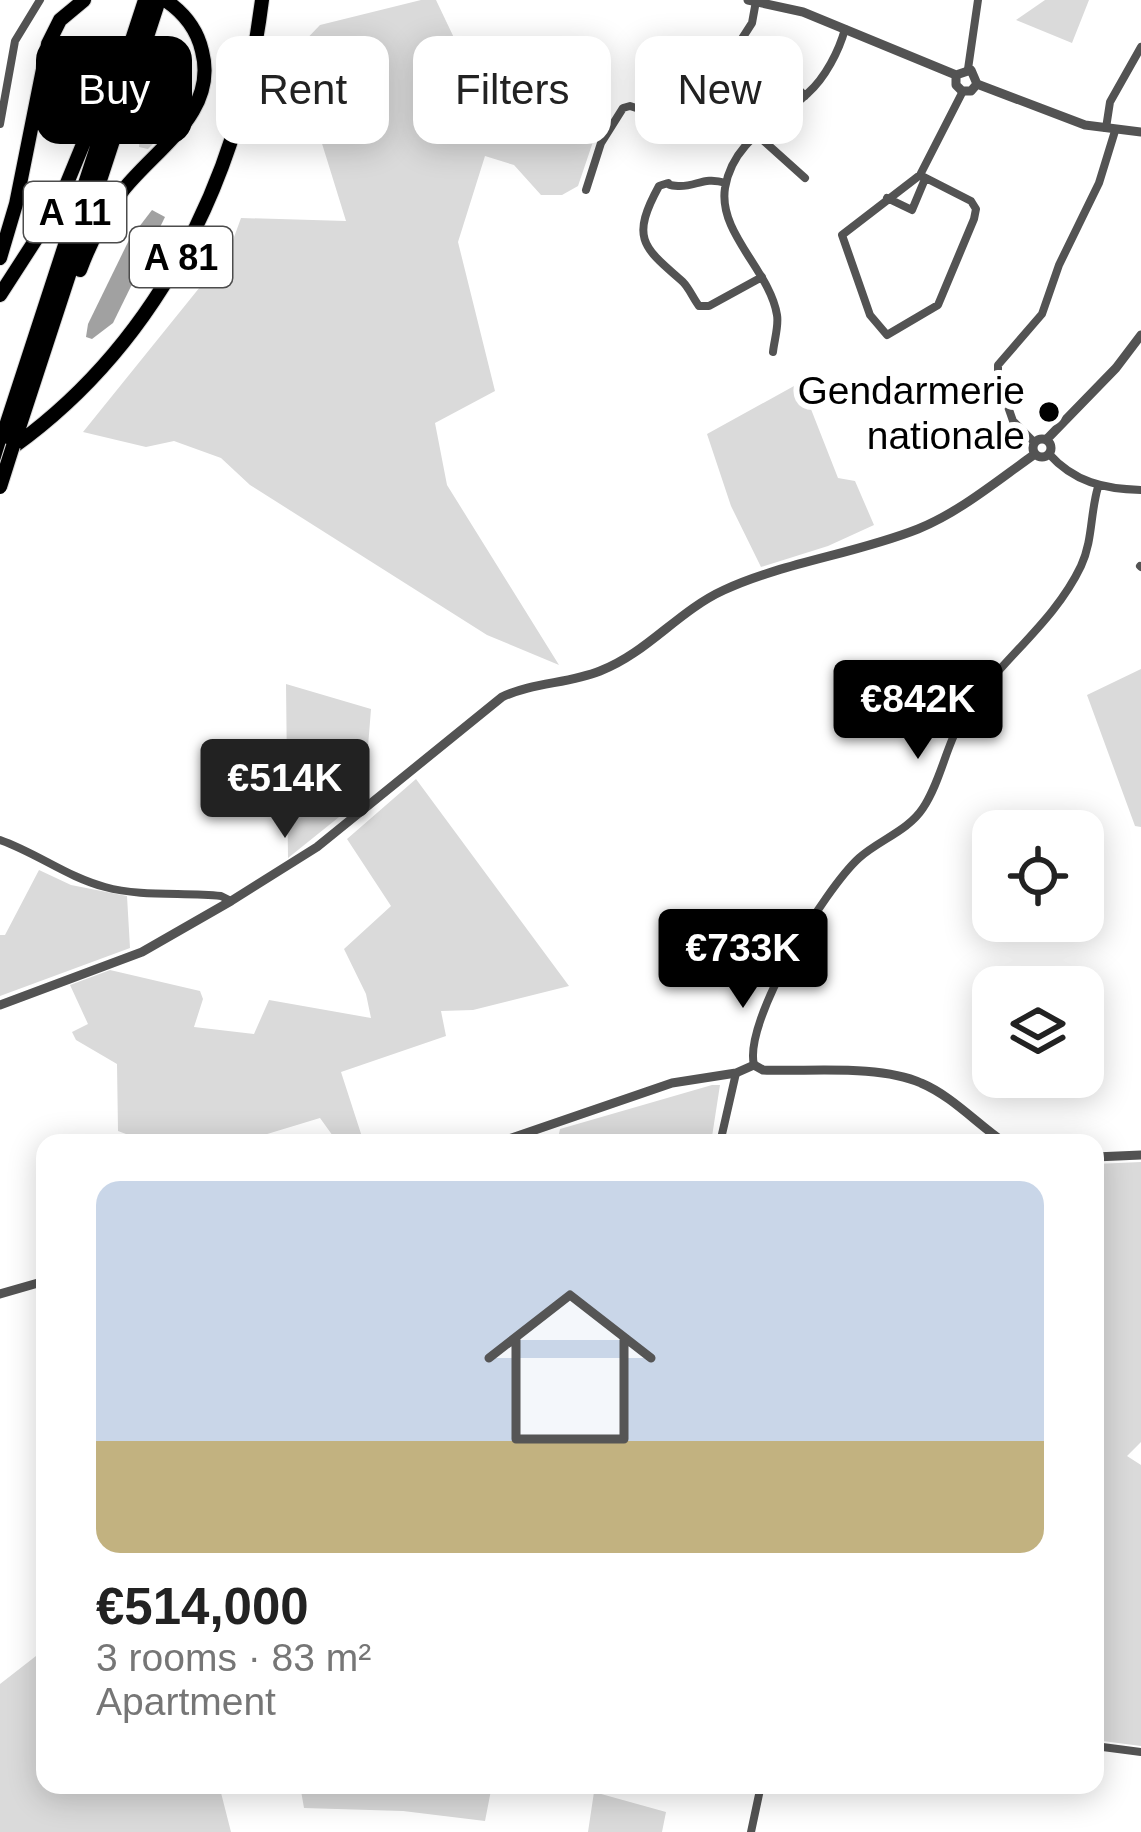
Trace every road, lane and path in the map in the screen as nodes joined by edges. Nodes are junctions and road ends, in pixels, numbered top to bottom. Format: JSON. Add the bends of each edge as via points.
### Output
{"nodes":[{"id":1,"x":40,"y":0,"type":"edge"},
{"id":2,"x":84,"y":0,"type":"edge"},
{"id":3,"x":141,"y":0,"type":"edge"},
{"id":4,"x":262,"y":0,"type":"edge"},
{"id":5,"x":978,"y":0,"type":"edge"},
{"id":6,"x":752,"y":1,"type":"edge"},
{"id":7,"x":167,"y":3,"type":"edge"},
{"id":8,"x":844,"y":29,"type":"junction"},
{"id":9,"x":1141,"y":47,"type":"edge"},
{"id":10,"x":968,"y":69,"type":"junction"},
{"id":11,"x":956,"y":75,"type":"junction"},
{"id":12,"x":977,"y":84,"type":"junction"},
{"id":13,"x":963,"y":91,"type":"junction"},
{"id":14,"x":805,"y":96,"type":"edge"},
{"id":15,"x":0,"y":124,"type":"edge"},
{"id":16,"x":1110,"y":130,"type":"junction"},
{"id":17,"x":1141,"y":132,"type":"edge"},
{"id":18,"x":748,"y":144,"type":"edge"},
{"id":19,"x":766,"y":144,"type":"edge"},
{"id":20,"x":922,"y":177,"type":"junction"},
{"id":21,"x":805,"y":178,"type":"dead end"},
{"id":22,"x":726,"y":182,"type":"junction"},
{"id":23,"x":586,"y":190,"type":"dead end"},
{"id":24,"x":887,"y":198,"type":"junction"},
{"id":25,"x":0,"y":258,"type":"edge"},
{"id":26,"x":762,"y":277,"type":"junction"},
{"id":27,"x":0,"y":295,"type":"edge"},
{"id":28,"x":1141,"y":335,"type":"edge"},
{"id":29,"x":773,"y":352,"type":"dead end"},
{"id":30,"x":44,"y":353,"type":"junction"},
{"id":31,"x":13,"y":426,"type":"junction"},
{"id":32,"x":0,"y":444,"type":"edge"},
{"id":33,"x":1039,"y":445,"type":"junction"},
{"id":34,"x":1048,"y":454,"type":"joint"},
{"id":35,"x":0,"y":456,"type":"edge"},
{"id":36,"x":0,"y":487,"type":"edge"},
{"id":37,"x":1098,"y":487,"type":"junction"},
{"id":38,"x":1141,"y":490,"type":"edge"},
{"id":39,"x":0,"y":840,"type":"edge"},
{"id":40,"x":231,"y":901,"type":"junction"},
{"id":41,"x":0,"y":1005,"type":"edge"},
{"id":42,"x":754,"y":1065,"type":"junction"},
{"id":43,"x":736,"y":1073,"type":"junction"},
{"id":44,"x":523,"y":1134,"type":"edge"},
{"id":45,"x":722,"y":1134,"type":"edge"},
{"id":46,"x":991,"y":1134,"type":"edge"},
{"id":47,"x":1141,"y":1155,"type":"edge"},
{"id":48,"x":1104,"y":1157,"type":"edge"},
{"id":49,"x":36,"y":1284,"type":"edge"},
{"id":50,"x":0,"y":1294,"type":"edge"},
{"id":51,"x":1104,"y":1747,"type":"edge"},
{"id":52,"x":1141,"y":1752,"type":"edge"},
{"id":53,"x":759,"y":1794,"type":"edge"},
{"id":54,"x":751,"y":1832,"type":"edge"}],
"edges":[{"from":1,"to":15,"type":"street","via":[[15,41]]},
{"from":2,"to":25,"type":"highway","via":[[48,44]]},
{"from":3,"to":27,"type":"highway","via":[[58,206]]},
{"from":3,"to":31,"type":"highway","number":"A 11"},
{"from":4,"to":35,"type":"highway","number":"A 81","via":[[232,142],[176,267],[102,367]]},
{"from":5,"to":10,"type":"street"},
{"from":6,"to":8,"type":"street"},
{"from":6,"to":23,"type":"street","via":[[752,23],[692,116],[677,121],[623,108]]},
{"from":7,"to":30,"type":"highway","number":"A 11"},
{"from":7,"to":30,"type":"highway","via":[[195,32],[205,73],[201,94],[185,124],[110,208]]},
{"from":8,"to":11,"type":"street"},
{"from":8,"to":14,"type":"street"},
{"from":9,"to":16,"type":"street","via":[[1110,102]]},
{"from":10,"to":11,"type":"street"},
{"from":10,"to":12,"type":"street"},
{"from":11,"to":13,"type":"street"},
{"from":12,"to":13,"type":"street"},
{"from":12,"to":16,"type":"street"},
{"from":13,"to":20,"type":"street"},
{"from":16,"to":17,"type":"street"},
{"from":16,"to":33,"type":"street","via":[[1100,183],[1042,314],[998,365],[1013,421]]},
{"from":18,"to":22,"type":"street"},
{"from":19,"to":21,"type":"street"},
{"from":20,"to":24,"type":"street"},
{"from":20,"to":24,"type":"street","via":[[912,210]]},
{"from":20,"to":24,"type":"street","via":[[970,201],[974,219],[938,305],[886,335],[841,239]]},
{"from":22,"to":26,"type":"street","via":[[728,218]]},
{"from":22,"to":26,"type":"street","via":[[659,186],[644,238],[699,306]]},
{"from":26,"to":29,"type":"street","via":[[777,316]]},
{"from":28,"to":33,"type":"street"},
{"from":30,"to":31,"type":"highway","number":"A 11"},
{"from":31,"to":32,"type":"highway","number":"A 11"},
{"from":31,"to":36,"type":"highway","number":"A 11","bridge":true},
{"from":33,"to":34,"type":"street","via":[[1051,446]]},
{"from":33,"to":40,"type":"street","via":[[926,525],[734,586],[603,670],[502,697],[317,847]]},
{"from":34,"to":37,"type":"street"},
{"from":37,"to":38,"type":"street"},
{"from":37,"to":42,"type":"street","via":[[1093,535],[1073,581],[970,706],[924,807],[855,862],[785,962]]},
{"from":39,"to":40,"type":"street","via":[[110,889]]},
{"from":40,"to":41,"type":"street","via":[[142,952]]},
{"from":42,"to":43,"type":"street"},
{"from":42,"to":46,"type":"street","via":[[916,1080]]},
{"from":43,"to":44,"type":"street","via":[[672,1083]]},
{"from":43,"to":45,"type":"street"},
{"from":47,"to":48,"type":"street"},
{"from":49,"to":50,"type":"street"},
{"from":51,"to":52,"type":"street"},
{"from":53,"to":54,"type":"street"}]}
